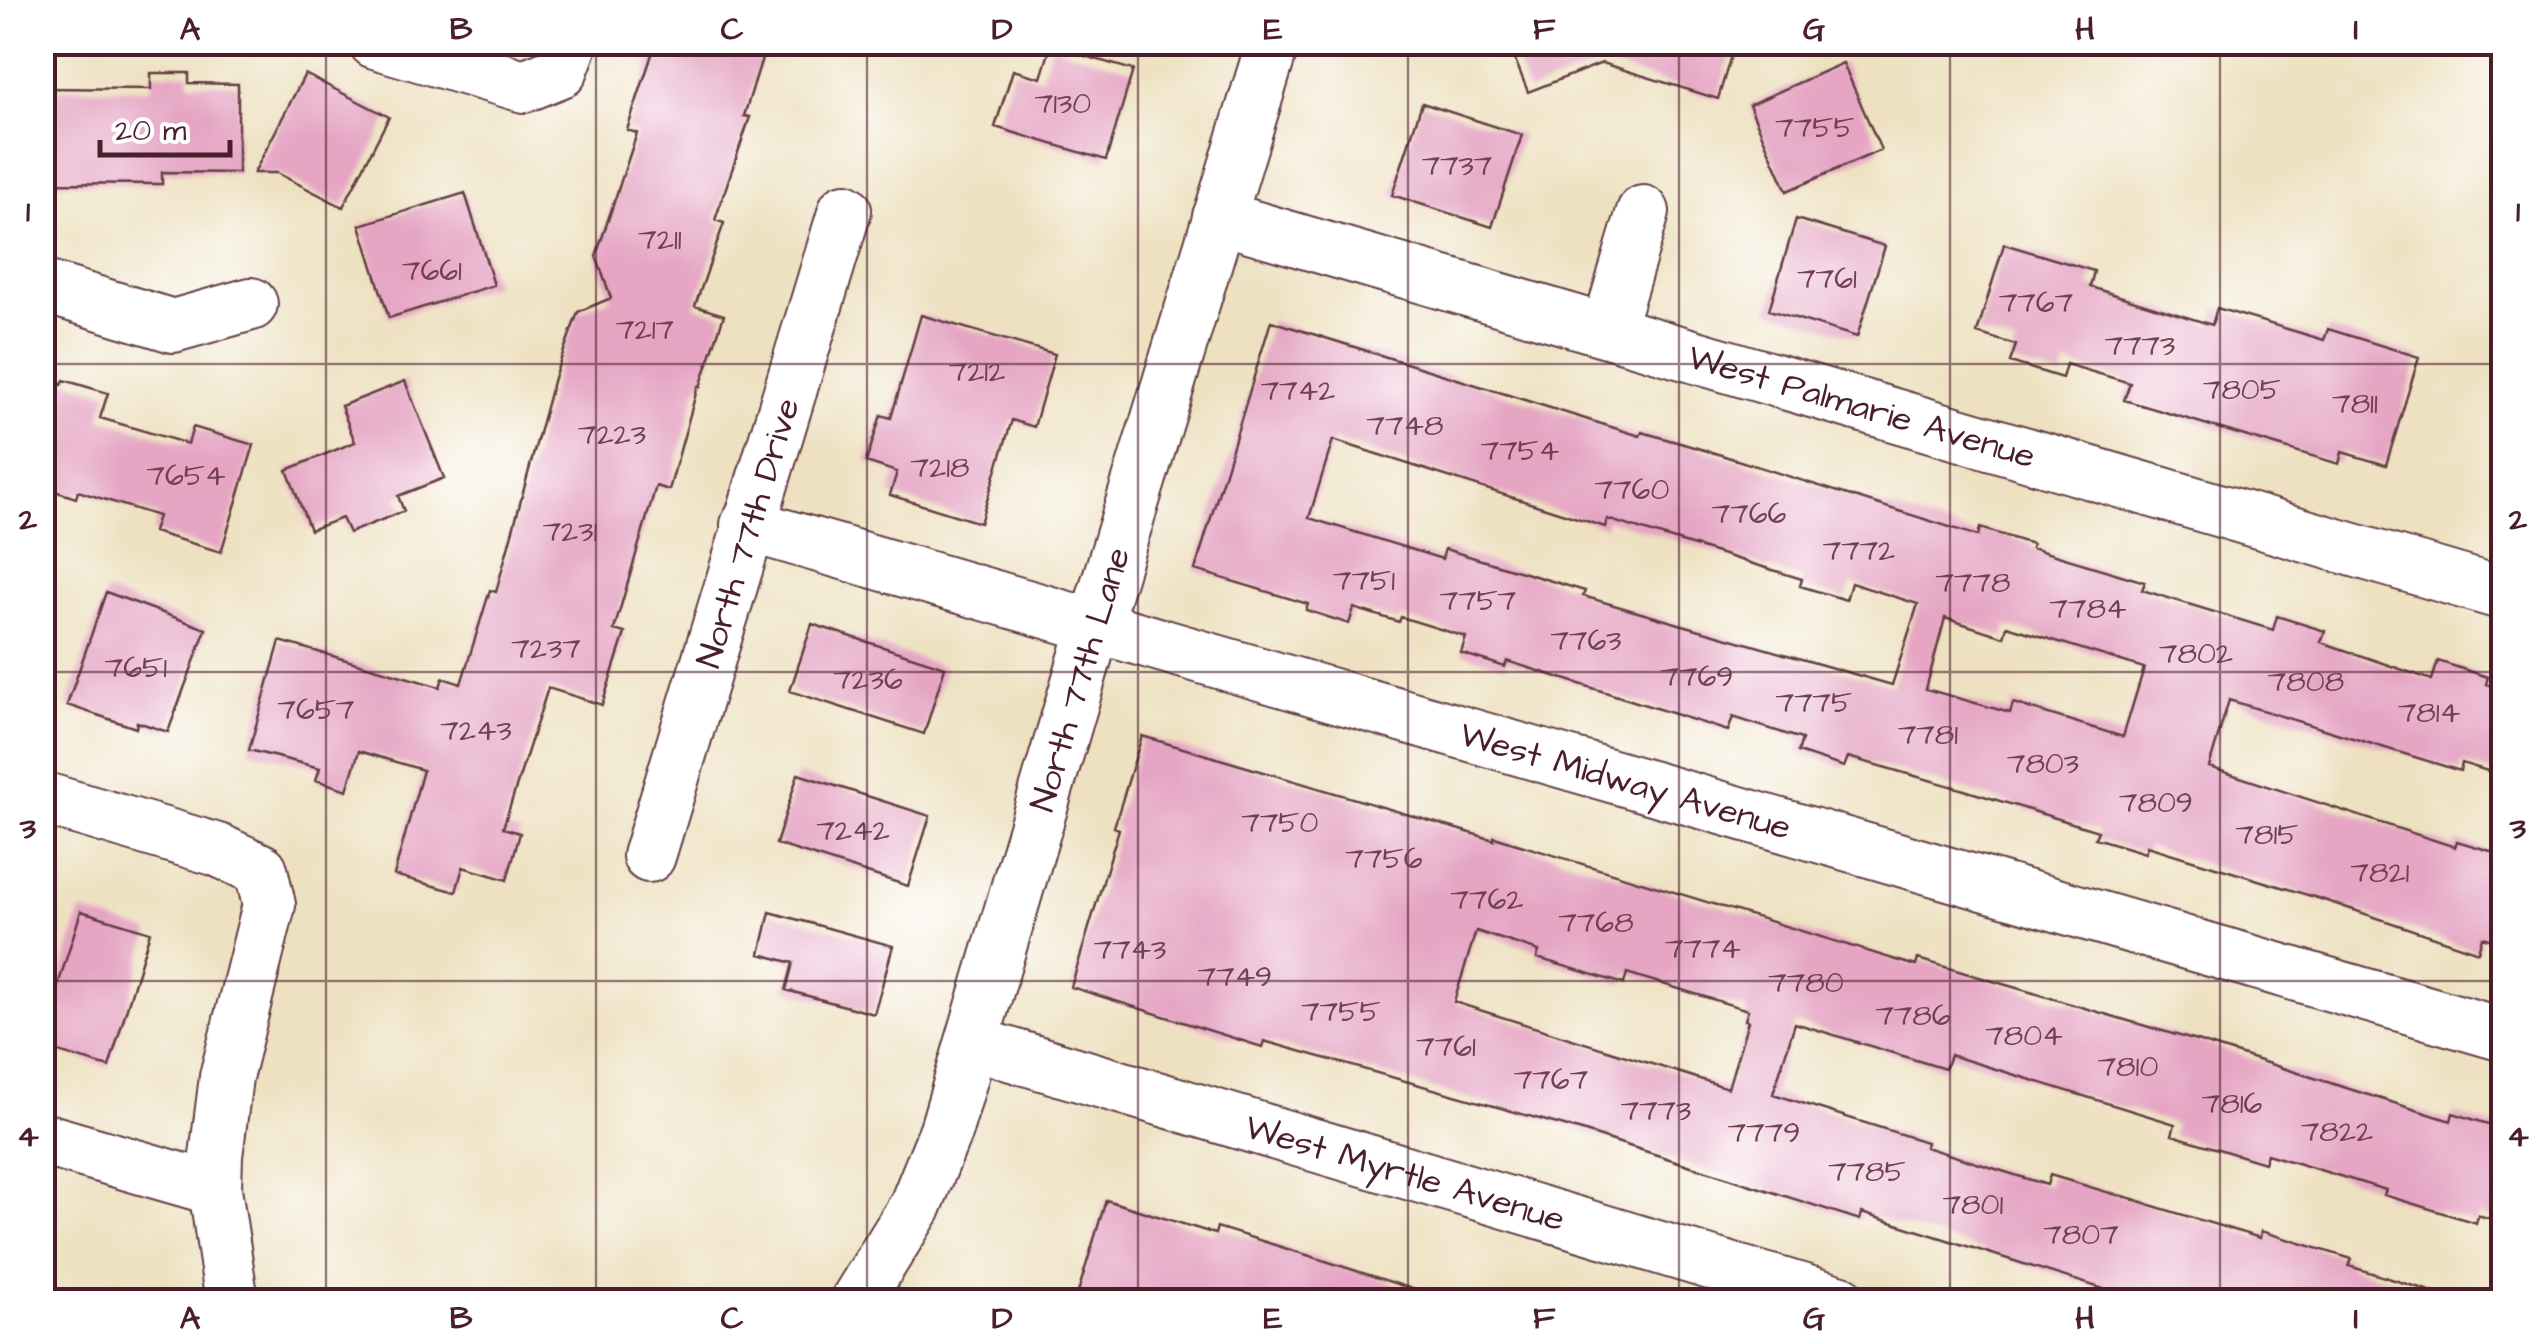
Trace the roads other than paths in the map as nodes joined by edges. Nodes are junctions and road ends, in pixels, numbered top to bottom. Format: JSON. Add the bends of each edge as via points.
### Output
{"nodes":[{"id":1,"x":375,"y":42,"type":"edge"},
{"id":2,"x":572,"y":42,"type":"edge"},
{"id":3,"x":1274,"y":42,"type":"edge"},
{"id":4,"x":846,"y":210,"type":"dead end"},
{"id":5,"x":1643,"y":212,"type":"dead end"},
{"id":6,"x":1219,"y":217,"type":"junction"},
{"id":7,"x":42,"y":286,"type":"edge"},
{"id":8,"x":251,"y":304,"type":"dead end"},
{"id":9,"x":1608,"y":330,"type":"junction"},
{"id":10,"x":747,"y":526,"type":"junction"},
{"id":11,"x":2504,"y":594,"type":"edge"},
{"id":12,"x":1094,"y":628,"type":"junction"},
{"id":13,"x":42,"y":798,"type":"edge"},
{"id":14,"x":649,"y":856,"type":"dead end"},
{"id":15,"x":2504,"y":1035,"type":"edge"},
{"id":16,"x":972,"y":1043,"type":"junction"},
{"id":17,"x":42,"y":1140,"type":"edge"},
{"id":18,"x":215,"y":1190,"type":"junction"},
{"id":19,"x":232,"y":1302,"type":"edge"},
{"id":20,"x":856,"y":1302,"type":"edge"},
{"id":21,"x":1841,"y":1302,"type":"edge"}],
"edges":[{"from":1,"to":2,"type":"street","via":[[524,86],[561,71]]},
{"from":3,"to":6,"type":"street","name":"North 77th Lane"},
{"from":4,"to":10,"type":"street","name":"North 77th Drive"},
{"from":5,"to":9,"type":"street"},
{"from":6,"to":9,"type":"street","name":"West Palmarie Avenue"},
{"from":6,"to":12,"type":"street","name":"North 77th Lane"},
{"from":7,"to":8,"type":"street","via":[[172,326]]},
{"from":9,"to":11,"type":"street","name":"West Palmarie Avenue"},
{"from":10,"to":12,"type":"street","name":"West Midway Avenue"},
{"from":10,"to":14,"type":"street","name":"North 77th Drive"},
{"from":12,"to":15,"type":"street","name":"West Midway Avenue"},
{"from":12,"to":16,"type":"street","name":"North 77th Lane"},
{"from":13,"to":18,"type":"street","via":[[218,850],[261,870],[269,905],[226,1076]]},
{"from":16,"to":20,"type":"street","name":"North 77th Lane","via":[[915,1206]]},
{"from":16,"to":21,"type":"street","name":"West Myrtle Avenue"},
{"from":17,"to":18,"type":"street"},
{"from":18,"to":19,"type":"street"}]}
